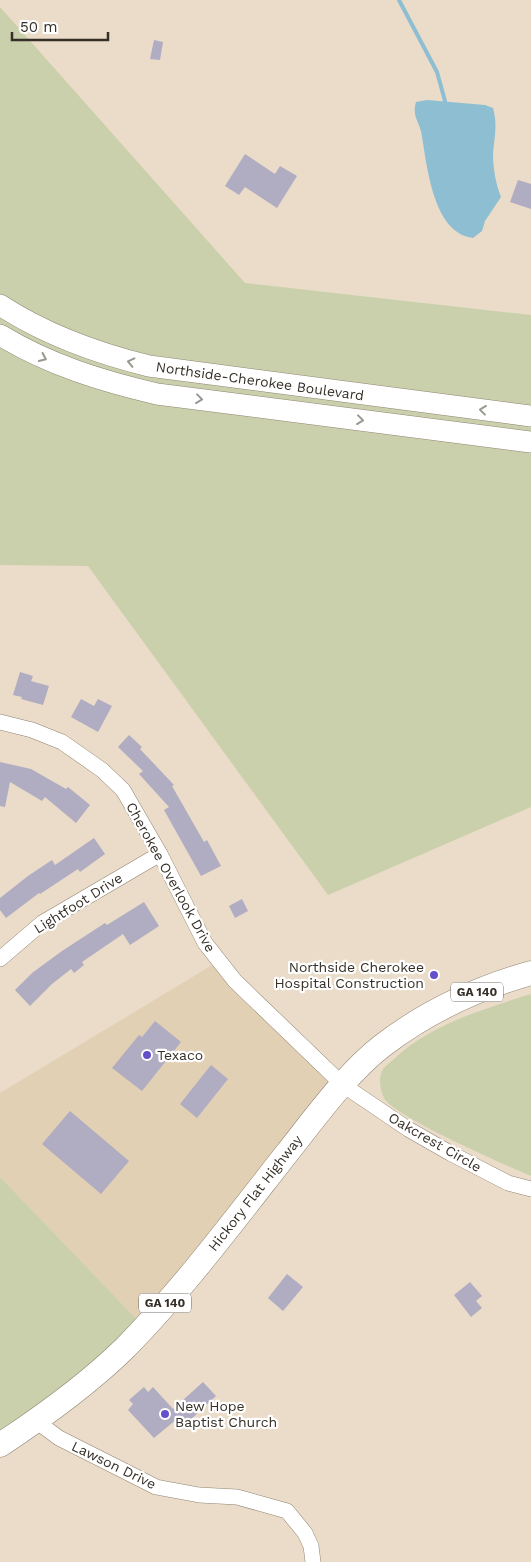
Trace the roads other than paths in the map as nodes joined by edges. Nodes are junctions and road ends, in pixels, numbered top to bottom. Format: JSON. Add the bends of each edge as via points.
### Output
{"nodes":[{"id":1,"x":0,"y":305,"type":"edge"},
{"id":2,"x":0,"y":335,"type":"edge"},
{"id":3,"x":531,"y":416,"type":"edge"},
{"id":4,"x":531,"y":442,"type":"edge"},
{"id":5,"x":0,"y":722,"type":"edge"},
{"id":6,"x":160,"y":854,"type":"junction"},
{"id":7,"x":0,"y":959,"type":"edge"},
{"id":8,"x":531,"y":973,"type":"edge"},
{"id":9,"x":343,"y":1085,"type":"junction"},
{"id":10,"x":531,"y":1189,"type":"edge"},
{"id":11,"x":36,"y":1421,"type":"junction"},
{"id":12,"x":0,"y":1445,"type":"edge"},
{"id":13,"x":313,"y":1562,"type":"edge"}],
"edges":[{"from":3,"to":1,"type":"street","name":"Northside-Cherokee Boulevard","one_way":true,"via":[[149,366],[66,341]]},
{"from":2,"to":4,"type":"street","name":"Northside-Cherokee Boulevard","one_way":true,"via":[[72,370],[157,394]]},
{"from":5,"to":6,"type":"street","name":"Cherokee Overlook Drive","via":[[62,742],[102,770],[123,790]]},
{"from":6,"to":7,"type":"street","name":"Lightfoot Drive","via":[[42,923]]},
{"from":6,"to":9,"type":"street","name":"Cherokee Overlook Drive","via":[[206,943],[235,981]]},
{"from":8,"to":9,"type":"main road","name":"Hickory Flat Highway","number":"GA 140","via":[[486,987],[425,1017],[381,1046]]},
{"from":9,"to":10,"type":"street","name":"Oakcrest Circle","via":[[442,1148],[508,1183]]},
{"from":9,"to":11,"type":"main road","name":"Hickory Flat Highway","number":"GA 140","via":[[205,1256],[137,1334],[72,1394]]},
{"from":11,"to":12,"type":"main road","name":"Hickory Flat Highway","number":"GA 140"},
{"from":11,"to":13,"type":"street","name":"Lawson Drive","via":[[59,1438],[156,1487],[199,1495],[237,1496],[287,1511],[311,1546]]}]}
